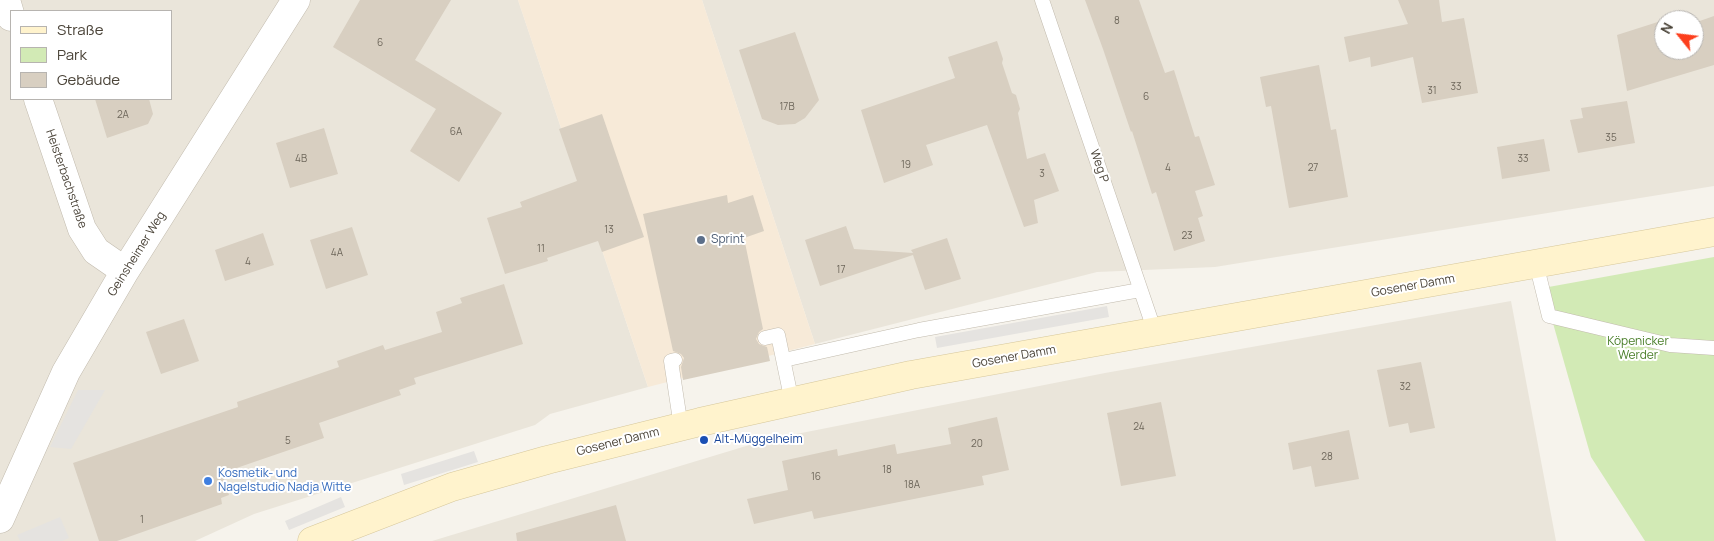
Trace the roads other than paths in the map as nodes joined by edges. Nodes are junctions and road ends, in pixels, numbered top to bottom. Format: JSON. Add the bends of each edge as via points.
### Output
{"nodes":[{"id":1,"x":6,"y":0,"type":"edge"},
{"id":2,"x":296,"y":0,"type":"edge"},
{"id":3,"x":1042,"y":0,"type":"edge"},
{"id":4,"x":10,"y":14,"type":"edge"},
{"id":5,"x":38,"y":100,"type":"edge"},
{"id":6,"x":1714,"y":232,"type":"edge"},
{"id":7,"x":1536,"y":263,"type":"junction"},
{"id":8,"x":125,"y":272,"type":"junction"},
{"id":9,"x":1140,"y":290,"type":"junction"},
{"id":10,"x":1155,"y":332,"type":"junction"},
{"id":11,"x":765,"y":338,"type":"dead end"},
{"id":12,"x":1714,"y":348,"type":"edge"},
{"id":13,"x":675,"y":360,"type":"dead end"},
{"id":14,"x":784,"y":360,"type":"junction"},
{"id":15,"x":792,"y":402,"type":"junction"},
{"id":16,"x":681,"y":427,"type":"junction"},
{"id":17,"x":0,"y":519,"type":"edge"},
{"id":18,"x":325,"y":539,"type":"edge"}],
"edges":[{"from":1,"to":4,"type":"street"},
{"from":2,"to":8,"type":"street","name":"Geinsheimer Weg"},
{"from":3,"to":9,"type":"lane","name":"Weg P"},
{"from":5,"to":8,"type":"street","name":"Heisterbachstraße","via":[[82,229],[96,251]]},
{"from":6,"to":7,"type":"main road","name":"Gosener Damm"},
{"from":7,"to":10,"type":"main road","name":"Gosener Damm"},
{"from":7,"to":12,"type":"lane","via":[[1548,316],[1670,345]]},
{"from":8,"to":17,"type":"street","name":"Geinsheimer Weg","via":[[66,372]]},
{"from":9,"to":10,"type":"lane","name":"Weg P"},
{"from":9,"to":14,"type":"lane","via":[[919,330]]},
{"from":10,"to":15,"type":"main road","name":"Gosener Damm","via":[[911,375]]},
{"from":11,"to":14,"type":"lane","via":[[778,335]]},
{"from":13,"to":16,"type":"lane","via":[[671,361]]},
{"from":14,"to":15,"type":"lane"},
{"from":15,"to":16,"type":"main road","name":"Gosener Damm"},
{"from":16,"to":18,"type":"main road","name":"Gosener Damm","via":[[452,487]]}]}
